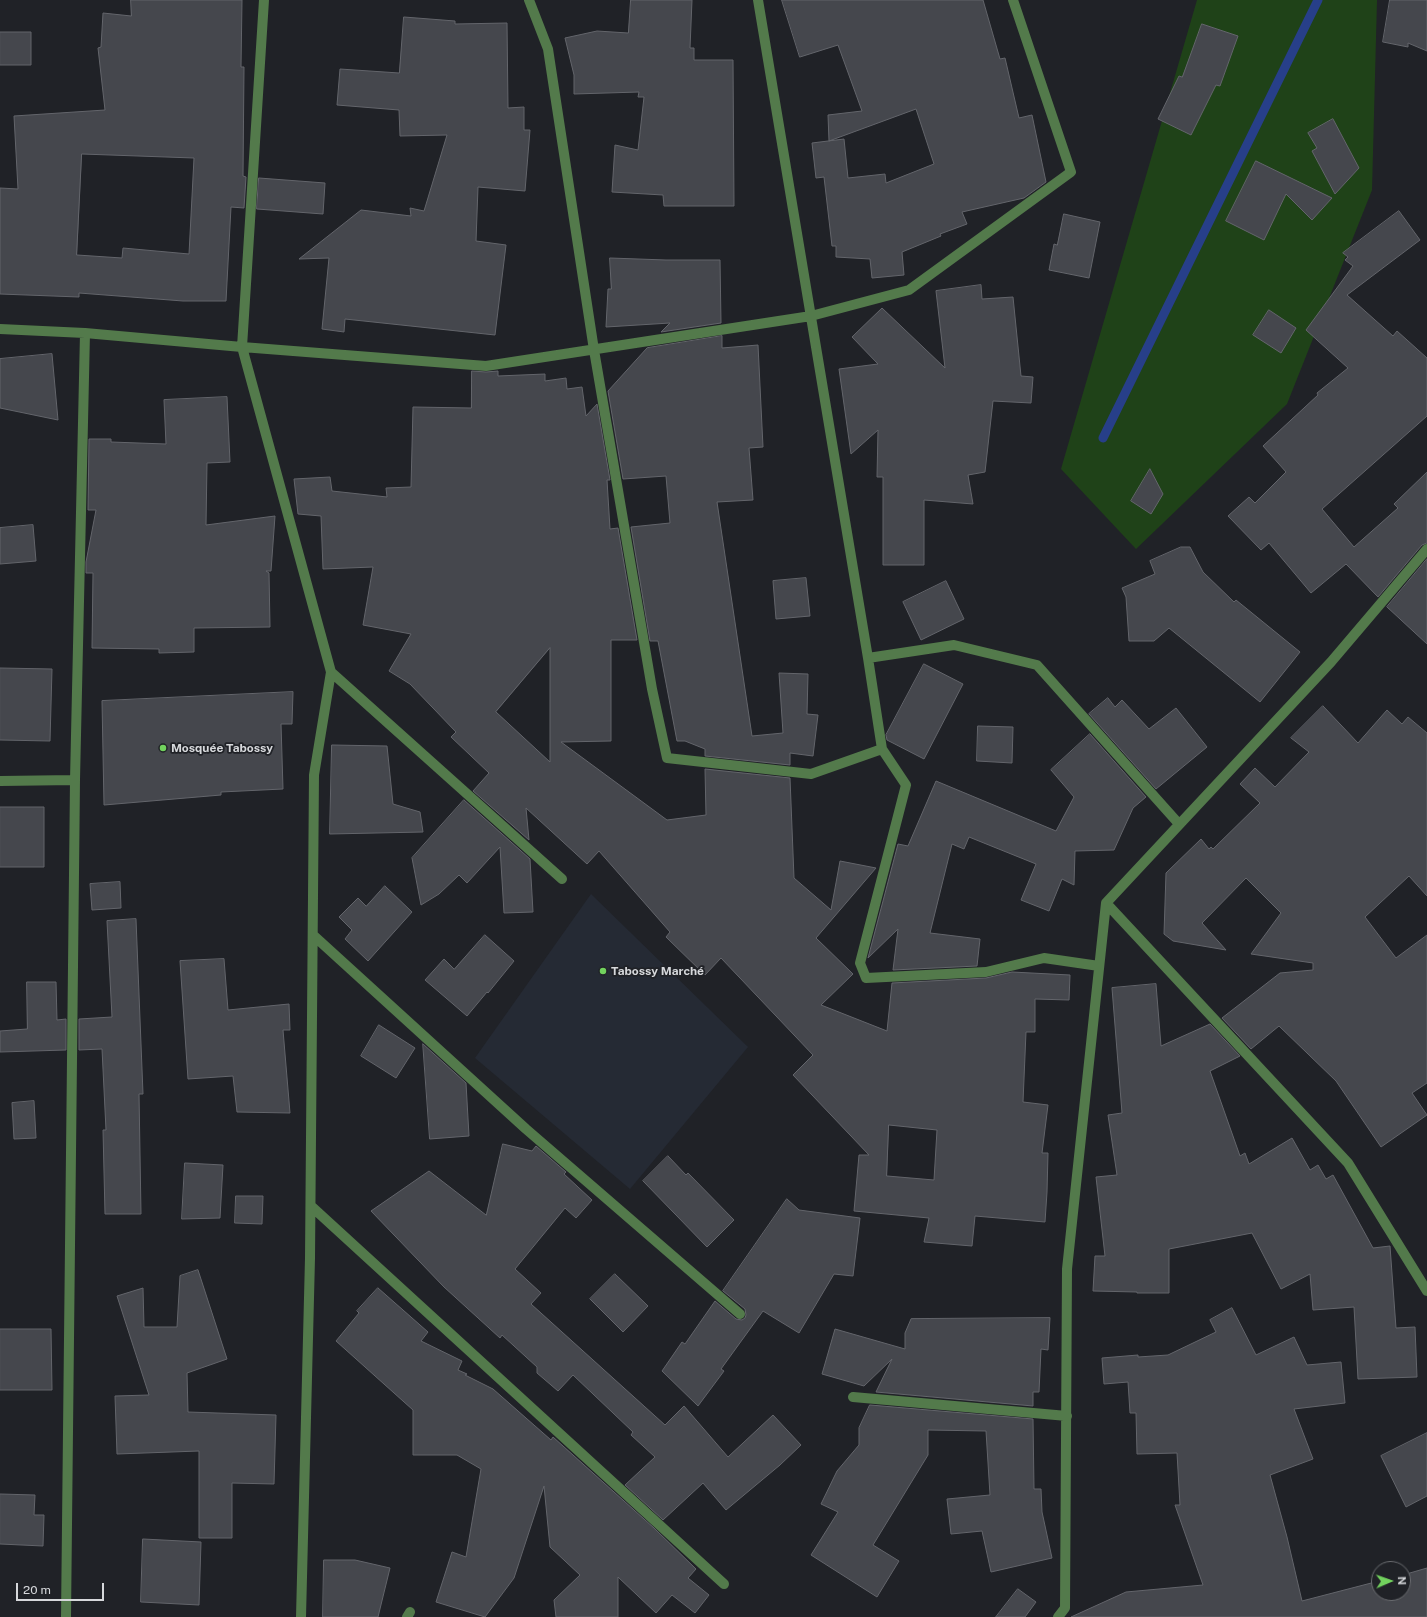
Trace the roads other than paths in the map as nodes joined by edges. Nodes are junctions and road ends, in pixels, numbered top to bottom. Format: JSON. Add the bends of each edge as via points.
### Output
{"nodes":[{"id":1,"x":264,"y":0,"type":"edge"},
{"id":2,"x":529,"y":0,"type":"edge"},
{"id":3,"x":758,"y":0,"type":"edge"},
{"id":4,"x":1013,"y":0,"type":"edge"},
{"id":5,"x":811,"y":316,"type":"junction"},
{"id":6,"x":0,"y":329,"type":"edge"},
{"id":7,"x":85,"y":333,"type":"junction"},
{"id":8,"x":242,"y":347,"type":"junction"},
{"id":9,"x":594,"y":350,"type":"junction"},
{"id":10,"x":1427,"y":550,"type":"edge"},
{"id":11,"x":868,"y":658,"type":"junction"},
{"id":12,"x":331,"y":672,"type":"junction"},
{"id":13,"x":882,"y":749,"type":"junction"},
{"id":14,"x":75,"y":780,"type":"junction"},
{"id":15,"x":0,"y":781,"type":"edge"},
{"id":16,"x":1179,"y":824,"type":"junction"},
{"id":17,"x":562,"y":879,"type":"dead end"},
{"id":18,"x":1106,"y":903,"type":"junction"},
{"id":19,"x":313,"y":935,"type":"junction"},
{"id":20,"x":1099,"y":966,"type":"junction"},
{"id":21,"x":311,"y":1206,"type":"junction"},
{"id":22,"x":1427,"y":1291,"type":"edge"},
{"id":23,"x":740,"y":1314,"type":"dead end"},
{"id":24,"x":853,"y":1397,"type":"dead end"},
{"id":25,"x":1067,"y":1416,"type":"junction"},
{"id":26,"x":724,"y":1584,"type":"dead end"},
{"id":27,"x":66,"y":1617,"type":"edge"},
{"id":28,"x":301,"y":1617,"type":"edge"},
{"id":29,"x":1058,"y":1617,"type":"edge"}],
"edges":[{"from":1,"to":8,"type":"street"},
{"from":2,"to":9,"type":"street","via":[[548,50]]},
{"from":3,"to":5,"type":"street"},
{"from":4,"to":5,"type":"street","via":[[1071,172],[909,290]]},
{"from":5,"to":9,"type":"street"},
{"from":5,"to":11,"type":"street"},
{"from":6,"to":7,"type":"street"},
{"from":7,"to":8,"type":"street"},
{"from":7,"to":14,"type":"street"},
{"from":8,"to":9,"type":"street","via":[[486,366]]},
{"from":8,"to":12,"type":"street"},
{"from":9,"to":13,"type":"street","via":[[651,681],[667,758],[811,774]]},
{"from":10,"to":16,"type":"street","via":[[1331,662]]},
{"from":11,"to":13,"type":"street"},
{"from":11,"to":16,"type":"street","via":[[954,645],[1037,665]]},
{"from":12,"to":17,"type":"street"},
{"from":12,"to":19,"type":"street","via":[[314,775]]},
{"from":13,"to":20,"type":"street","via":[[906,785],[860,963],[866,978],[986,972],[1044,958]]},
{"from":14,"to":15,"type":"street"},
{"from":14,"to":27,"type":"street"},
{"from":16,"to":18,"type":"street"},
{"from":18,"to":20,"type":"street"},
{"from":18,"to":22,"type":"street","via":[[1348,1163]]},
{"from":19,"to":21,"type":"street"},
{"from":19,"to":23,"type":"street","via":[[526,1129]]},
{"from":20,"to":25,"type":"street","via":[[1067,1269]]},
{"from":21,"to":26,"type":"street"},
{"from":21,"to":28,"type":"street"},
{"from":24,"to":25,"type":"street"},
{"from":25,"to":29,"type":"street","via":[[1066,1608]]}]}
